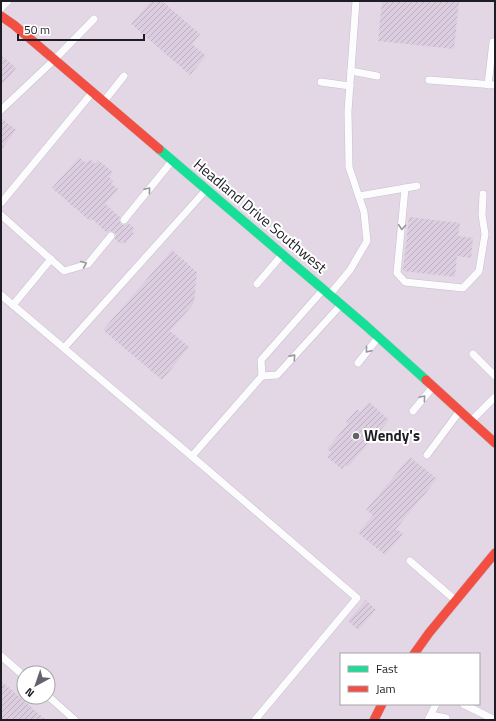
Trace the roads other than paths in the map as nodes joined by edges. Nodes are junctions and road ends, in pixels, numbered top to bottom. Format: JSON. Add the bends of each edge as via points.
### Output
{"nodes":[{"id":1,"x":8,"y":1,"type":"edge"},
{"id":2,"x":356,"y":1,"type":"edge"},
{"id":3,"x":2,"y":16,"type":"edge"},
{"id":4,"x":94,"y":19,"type":"dead end"},
{"id":5,"x":493,"y":42,"type":"dead end"},
{"id":6,"x":54,"y":60,"type":"junction"},
{"id":7,"x":350,"y":71,"type":"junction"},
{"id":8,"x":124,"y":76,"type":"dead end"},
{"id":9,"x":377,"y":76,"type":"dead end"},
{"id":10,"x":429,"y":80,"type":"dead end"},
{"id":11,"x":321,"y":82,"type":"dead end"},
{"id":12,"x":492,"y":85,"type":"edge"},
{"id":13,"x":350,"y":86,"type":"junction"},
{"id":14,"x":93,"y":93,"type":"junction"},
{"id":15,"x":104,"y":102,"type":"junction"},
{"id":16,"x":1,"y":110,"type":"edge"},
{"id":17,"x":173,"y":161,"type":"junction"},
{"id":18,"x":417,"y":186,"type":"dead end"},
{"id":19,"x":405,"y":188,"type":"junction"},
{"id":20,"x":206,"y":189,"type":"junction"},
{"id":21,"x":483,"y":194,"type":"dead end"},
{"id":22,"x":359,"y":196,"type":"junction"},
{"id":23,"x":1,"y":203,"type":"edge"},
{"id":24,"x":1,"y":215,"type":"edge"},
{"id":25,"x":124,"y":220,"type":"dead end"},
{"id":26,"x":111,"y":236,"type":"dead end"},
{"id":27,"x":282,"y":254,"type":"junction"},
{"id":28,"x":50,"y":259,"type":"junction"},
{"id":29,"x":257,"y":284,"type":"dead end"},
{"id":30,"x":327,"y":292,"type":"junction"},
{"id":31,"x":1,"y":296,"type":"edge"},
{"id":32,"x":341,"y":304,"type":"junction"},
{"id":33,"x":13,"y":305,"type":"junction"},
{"id":34,"x":378,"y":337,"type":"junction"},
{"id":35,"x":64,"y":348,"type":"junction"},
{"id":36,"x":473,"y":354,"type":"dead end"},
{"id":37,"x":358,"y":363,"type":"dead end"},
{"id":38,"x":262,"y":376,"type":"junction"},
{"id":39,"x":495,"y":376,"type":"edge"},
{"id":40,"x":432,"y":386,"type":"junction"},
{"id":41,"x":495,"y":397,"type":"edge"},
{"id":42,"x":413,"y":410,"type":"dead end"},
{"id":43,"x":460,"y":411,"type":"junction"},
{"id":44,"x":471,"y":421,"type":"junction"},
{"id":45,"x":495,"y":444,"type":"edge"},
{"id":46,"x":427,"y":455,"type":"dead end"},
{"id":47,"x":192,"y":456,"type":"junction"},
{"id":48,"x":495,"y":553,"type":"edge"},
{"id":49,"x":410,"y":561,"type":"dead end"},
{"id":50,"x":456,"y":601,"type":"junction"},
{"id":51,"x":415,"y":653,"type":"edge"},
{"id":52,"x":1,"y":656,"type":"edge"},
{"id":53,"x":16,"y":669,"type":"edge"},
{"id":54,"x":56,"y":703,"type":"edge"},
{"id":55,"x":382,"y":705,"type":"edge"},
{"id":56,"x":436,"y":705,"type":"edge"},
{"id":57,"x":466,"y":705,"type":"edge"},
{"id":58,"x":430,"y":717,"type":"edge"},
{"id":59,"x":446,"y":718,"type":"dead end"},
{"id":60,"x":75,"y":720,"type":"edge"},
{"id":61,"x":255,"y":720,"type":"edge"},
{"id":62,"x":374,"y":720,"type":"edge"},
{"id":63,"x":495,"y":720,"type":"edge"}],
"edges":[{"from":1,"to":3,"type":"lane"},
{"from":2,"to":7,"type":"lane"},
{"from":3,"to":6,"type":"main road","name":"Headland Drive Southwest"},
{"from":4,"to":6,"type":"lane"},
{"from":5,"to":12,"type":"lane"},
{"from":6,"to":14,"type":"main road","name":"Headland Drive Southwest"},
{"from":6,"to":16,"type":"lane"},
{"from":7,"to":9,"type":"lane"},
{"from":7,"to":13,"type":"lane"},
{"from":8,"to":15,"type":"lane"},
{"from":10,"to":12,"type":"lane"},
{"from":11,"to":13,"type":"lane"},
{"from":13,"to":22,"type":"lane","via":[[349,167]]},
{"from":14,"to":15,"type":"main road","name":"Headland Drive Southwest"},
{"from":14,"to":23,"type":"lane"},
{"from":15,"to":17,"type":"main road","name":"Headland Drive Southwest"},
{"from":17,"to":20,"type":"main road","name":"Headland Drive Southwest"},
{"from":25,"to":17,"type":"lane","one_way":true},
{"from":18,"to":19,"type":"lane"},
{"from":19,"to":21,"type":"lane","one_way":true,"via":[[397,273],[405,282],[463,288],[479,271],[485,234],[482,215]]},
{"from":19,"to":22,"type":"lane"},
{"from":20,"to":27,"type":"main road","name":"Headland Drive Southwest"},
{"from":20,"to":35,"type":"lane"},
{"from":22,"to":30,"type":"lane","via":[[364,212],[366,240],[350,270]]},
{"from":24,"to":28,"type":"lane"},
{"from":28,"to":26,"type":"lane","one_way":true,"via":[[64,271],[88,264]]},
{"from":27,"to":29,"type":"lane"},
{"from":27,"to":30,"type":"main road","name":"Headland Drive Southwest"},
{"from":28,"to":33,"type":"lane"},
{"from":30,"to":32,"type":"main road","name":"Headland Drive Southwest"},
{"from":30,"to":38,"type":"lane","via":[[261,360]]},
{"from":31,"to":33,"type":"lane"},
{"from":32,"to":34,"type":"main road","name":"Headland Drive Southwest"},
{"from":38,"to":32,"type":"lane","one_way":true,"via":[[277,375]]},
{"from":33,"to":35,"type":"lane"},
{"from":34,"to":37,"type":"lane","one_way":true},
{"from":34,"to":40,"type":"main road","name":"Headland Drive Southwest"},
{"from":35,"to":47,"type":"lane"},
{"from":36,"to":39,"type":"lane"},
{"from":38,"to":47,"type":"lane"},
{"from":42,"to":40,"type":"lane","one_way":true},
{"from":40,"to":43,"type":"main road","name":"Headland Drive Southwest"},
{"from":41,"to":44,"type":"lane"},
{"from":43,"to":44,"type":"main road","name":"Headland Drive Southwest"},
{"from":43,"to":46,"type":"lane"},
{"from":44,"to":45,"type":"main road","name":"Headland Drive Southwest"},
{"from":47,"to":61,"type":"lane","via":[[357,598]]},
{"from":48,"to":50,"type":"main road"},
{"from":49,"to":50,"type":"lane"},
{"from":50,"to":51,"type":"main road"},
{"from":52,"to":53,"type":"lane"},
{"from":54,"to":60,"type":"lane"},
{"from":55,"to":62,"type":"main road"},
{"from":56,"to":58,"type":"lane"},
{"from":57,"to":63,"type":"lane"},
{"from":58,"to":59,"type":"lane"}]}
